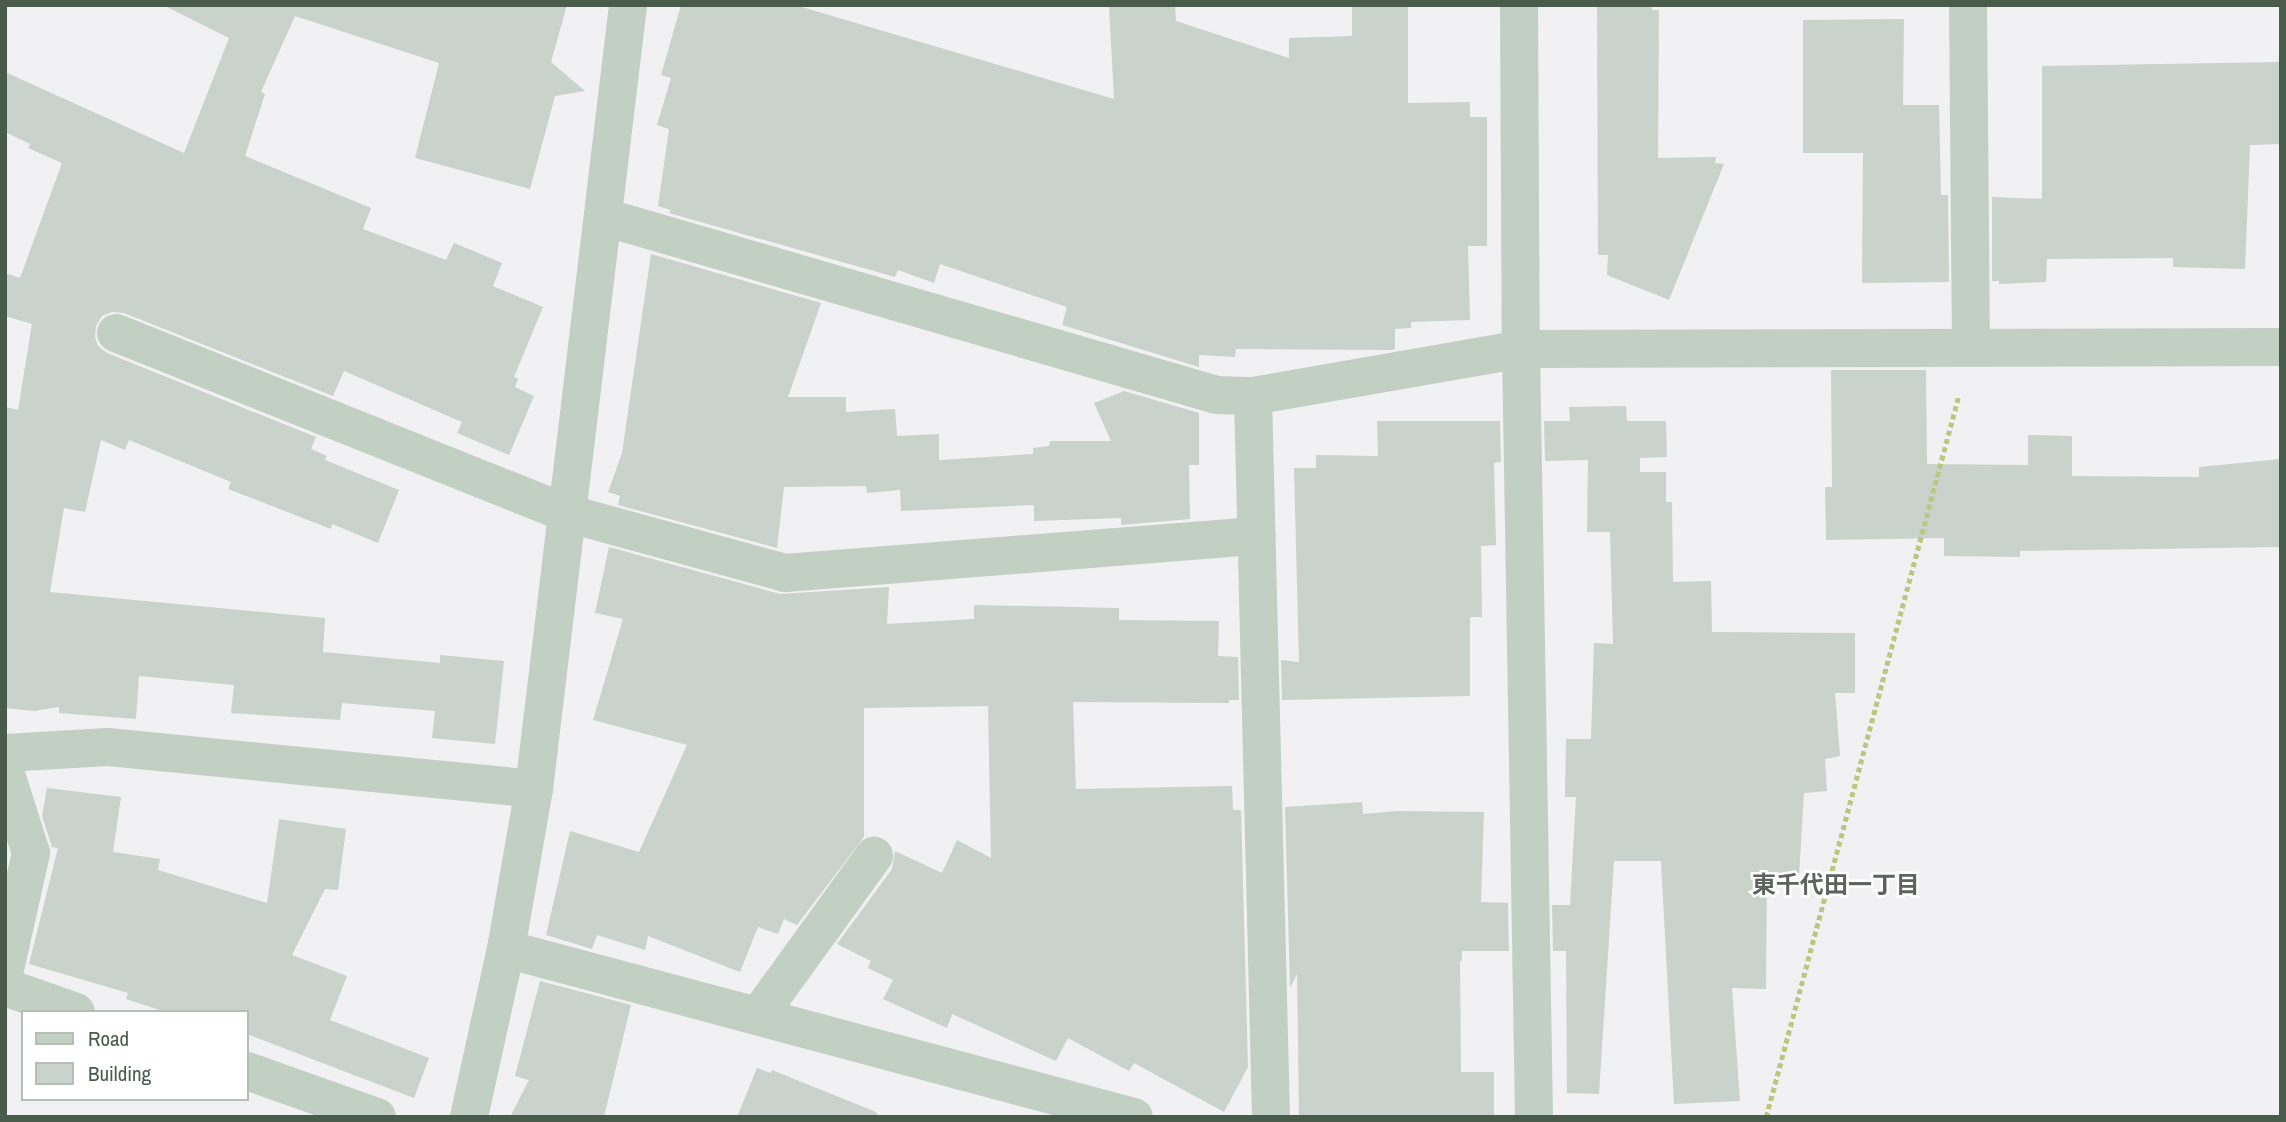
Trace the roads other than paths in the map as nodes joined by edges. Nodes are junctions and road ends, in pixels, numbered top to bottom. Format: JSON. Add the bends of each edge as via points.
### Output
{"nodes":[{"id":1,"x":628,"y":5,"type":"edge"},
{"id":2,"x":1519,"y":5,"type":"edge"},
{"id":3,"x":1968,"y":5,"type":"edge"},
{"id":4,"x":604,"y":217,"type":"junction"},
{"id":5,"x":116,"y":333,"type":"dead end"},
{"id":6,"x":1971,"y":347,"type":"junction"},
{"id":7,"x":2281,"y":347,"type":"edge"},
{"id":8,"x":1521,"y":349,"type":"junction"},
{"id":9,"x":1253,"y":396,"type":"junction"},
{"id":10,"x":566,"y":513,"type":"junction"},
{"id":11,"x":1257,"y":537,"type":"junction"},
{"id":12,"x":5,"y":753,"type":"edge"},
{"id":13,"x":5,"y":771,"type":"edge"},
{"id":14,"x":534,"y":789,"type":"junction"},
{"id":15,"x":874,"y":856,"type":"dead end"},
{"id":16,"x":506,"y":948,"type":"junction"},
{"id":17,"x":5,"y":969,"type":"edge"},
{"id":18,"x":5,"y":987,"type":"edge"},
{"id":19,"x":70,"y":1010,"type":"edge"},
{"id":20,"x":758,"y":1016,"type":"junction"},
{"id":21,"x":248,"y":1071,"type":"edge"},
{"id":22,"x":377,"y":1117,"type":"edge"},
{"id":23,"x":469,"y":1117,"type":"edge"},
{"id":24,"x":1134,"y":1117,"type":"edge"},
{"id":25,"x":1271,"y":1117,"type":"edge"},
{"id":26,"x":1535,"y":1117,"type":"edge"}],
"edges":[{"from":1,"to":4,"type":"street"},
{"from":2,"to":8,"type":"street"},
{"from":3,"to":6,"type":"street"},
{"from":4,"to":9,"type":"street","via":[[1217,395]]},
{"from":4,"to":10,"type":"street"},
{"from":5,"to":10,"type":"street"},
{"from":6,"to":7,"type":"street"},
{"from":6,"to":8,"type":"street"},
{"from":8,"to":9,"type":"street"},
{"from":8,"to":26,"type":"street"},
{"from":9,"to":11,"type":"street"},
{"from":10,"to":11,"type":"street","via":[[785,573]]},
{"from":10,"to":14,"type":"street"},
{"from":11,"to":25,"type":"street"},
{"from":12,"to":14,"type":"street","via":[[108,747]]},
{"from":13,"to":17,"type":"street","via":[[31,853]]},
{"from":14,"to":16,"type":"street"},
{"from":15,"to":20,"type":"street"},
{"from":16,"to":20,"type":"street"},
{"from":16,"to":23,"type":"street"},
{"from":18,"to":19,"type":"street"},
{"from":20,"to":24,"type":"street"},
{"from":21,"to":22,"type":"street"}]}
